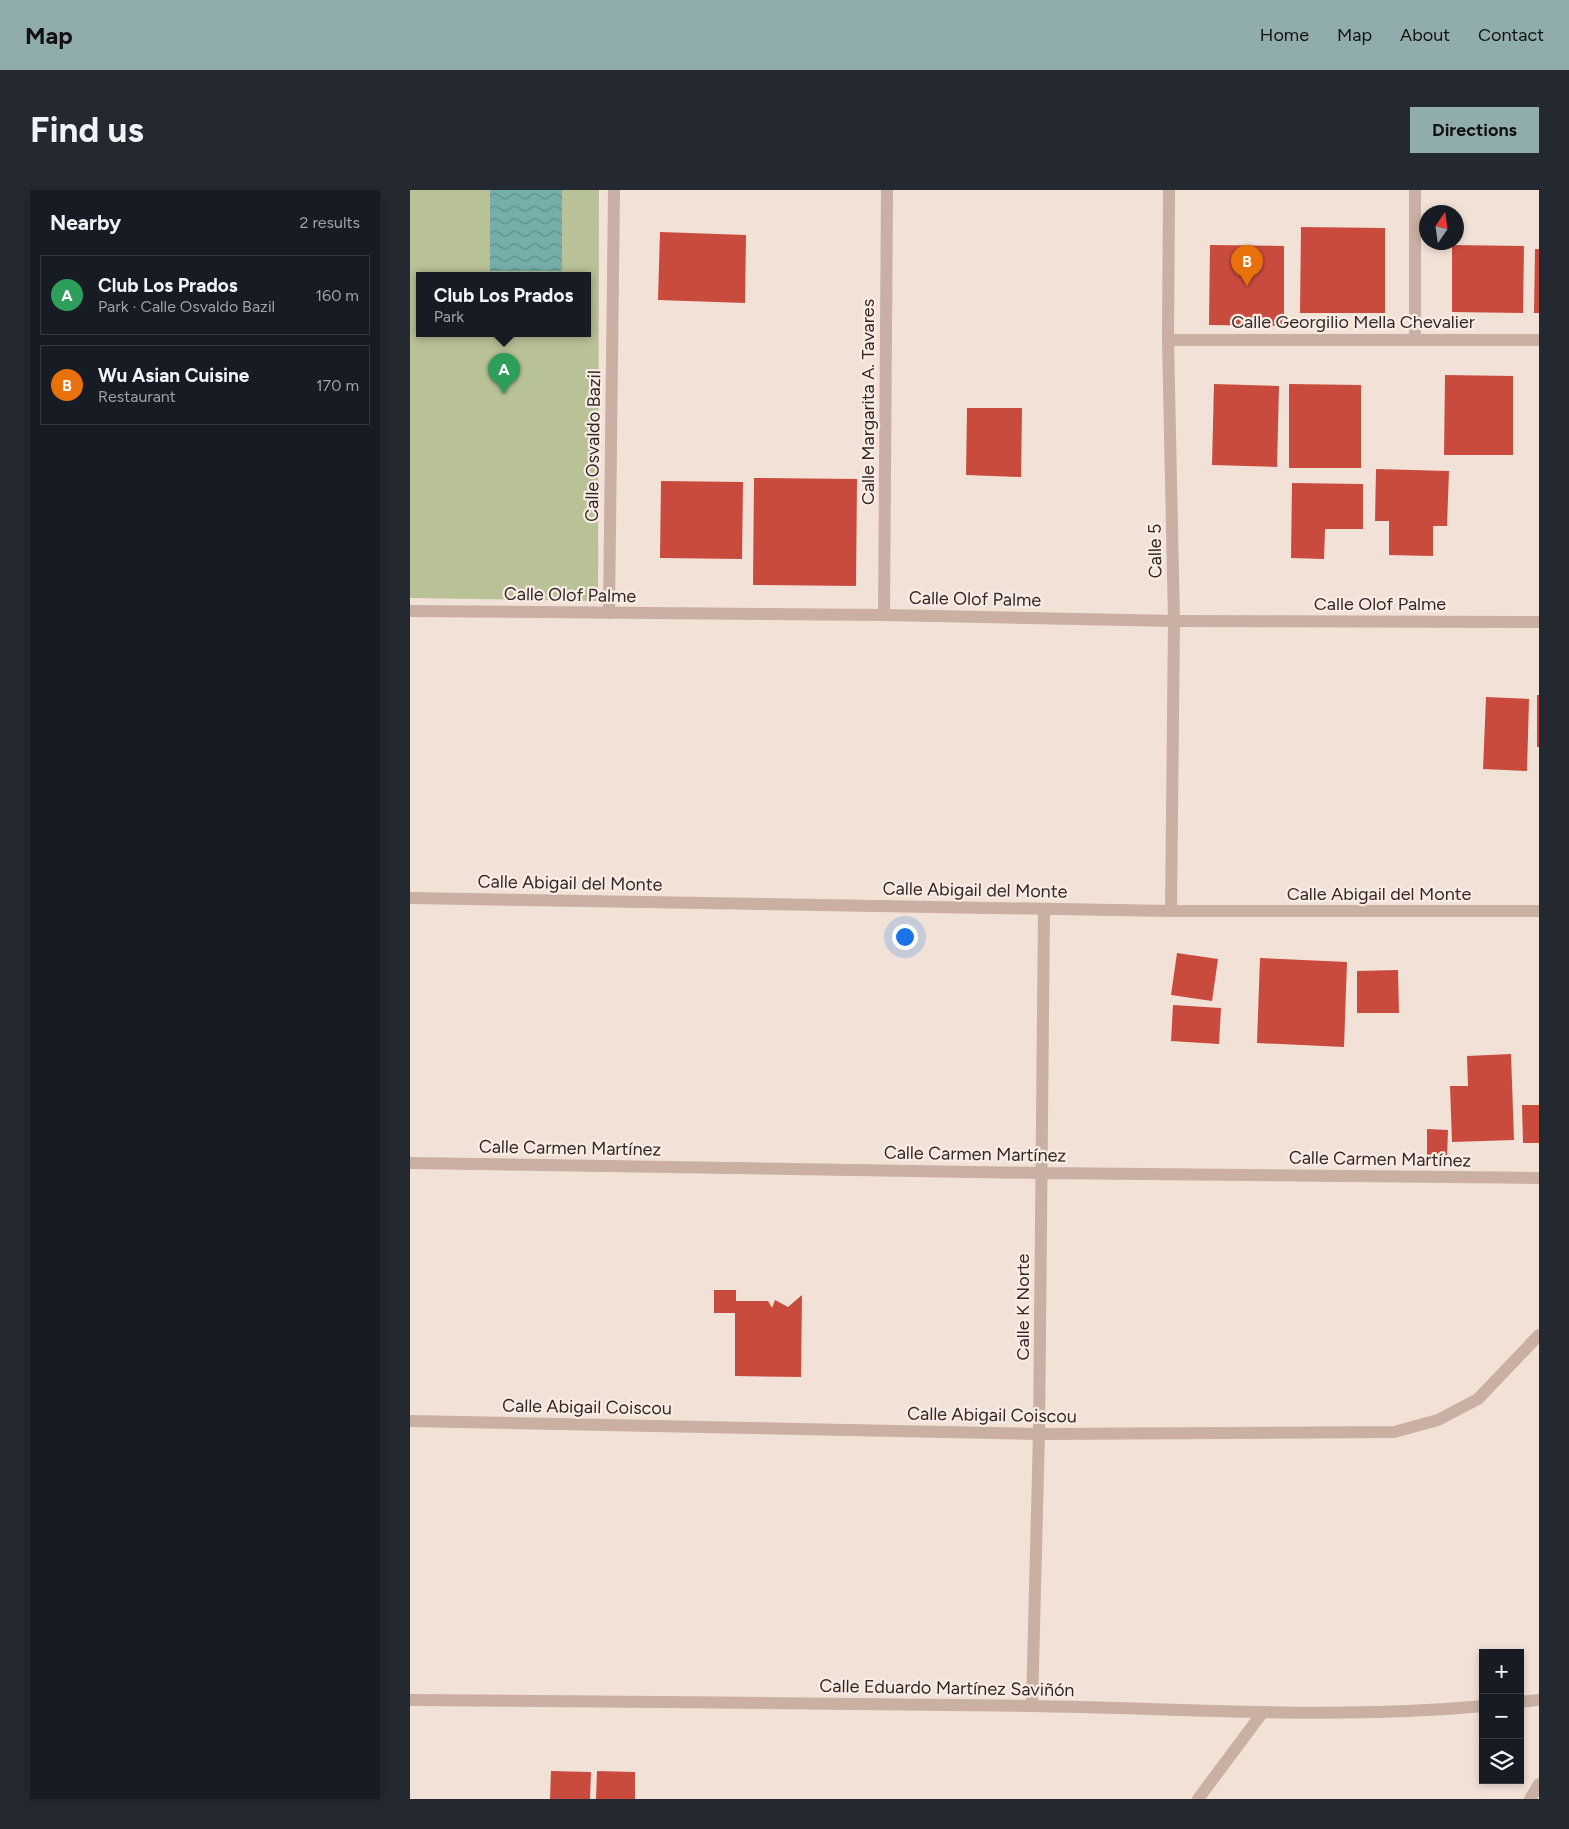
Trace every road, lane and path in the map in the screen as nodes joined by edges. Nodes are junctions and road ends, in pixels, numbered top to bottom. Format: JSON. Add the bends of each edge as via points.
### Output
{"nodes":[{"id":1,"x":614,"y":190,"type":"edge"},
{"id":2,"x":887,"y":190,"type":"edge"},
{"id":3,"x":1169,"y":190,"type":"edge"},
{"id":4,"x":1415,"y":190,"type":"edge"},
{"id":5,"x":1416,"y":339,"type":"junction"},
{"id":6,"x":1168,"y":340,"type":"junction"},
{"id":7,"x":1539,"y":340,"type":"edge"},
{"id":8,"x":410,"y":611,"type":"edge"},
{"id":9,"x":609,"y":613,"type":"junction"},
{"id":10,"x":884,"y":615,"type":"junction"},
{"id":11,"x":1174,"y":621,"type":"junction"},
{"id":12,"x":1539,"y":622,"type":"edge"},
{"id":13,"x":410,"y":898,"type":"edge"},
{"id":14,"x":1044,"y":909,"type":"junction"},
{"id":15,"x":1171,"y":911,"type":"junction"},
{"id":16,"x":1539,"y":912,"type":"edge"},
{"id":17,"x":410,"y":1163,"type":"edge"},
{"id":18,"x":1041,"y":1173,"type":"junction"},
{"id":19,"x":1539,"y":1178,"type":"edge"},
{"id":20,"x":1539,"y":1335,"type":"edge"},
{"id":21,"x":410,"y":1421,"type":"edge"},
{"id":22,"x":1039,"y":1434,"type":"junction"},
{"id":23,"x":410,"y":1700,"type":"edge"},
{"id":24,"x":1539,"y":1700,"type":"edge"},
{"id":25,"x":1524,"y":1702,"type":"edge"},
{"id":26,"x":1032,"y":1706,"type":"junction"},
{"id":27,"x":1479,"y":1706,"type":"edge"},
{"id":28,"x":1263,"y":1712,"type":"junction"},
{"id":29,"x":1539,"y":1784,"type":"edge"},
{"id":30,"x":1198,"y":1799,"type":"edge"},
{"id":31,"x":1530,"y":1799,"type":"edge"}],
"edges":[{"from":1,"to":9,"type":"street","name":"Calle Osvaldo Bazil"},
{"from":2,"to":10,"type":"street","name":"Calle Margarita A. Tavares"},
{"from":3,"to":6,"type":"street","name":"Calle 5"},
{"from":4,"to":5,"type":"street"},
{"from":5,"to":6,"type":"street","name":"Calle Georgilio Mella Chevalier"},
{"from":5,"to":7,"type":"street","name":"Calle Georgilio Mella Chevalier"},
{"from":6,"to":11,"type":"street","name":"Calle 5"},
{"from":8,"to":9,"type":"street","name":"Calle Olof Palme"},
{"from":9,"to":10,"type":"street","name":"Calle Olof Palme"},
{"from":10,"to":11,"type":"street","name":"Calle Olof Palme"},
{"from":11,"to":12,"type":"street","name":"Calle Olof Palme"},
{"from":11,"to":15,"type":"street","name":"Calle 5"},
{"from":13,"to":14,"type":"street","name":"Calle Abigail del Monte"},
{"from":14,"to":15,"type":"street","name":"Calle Abigail del Monte"},
{"from":14,"to":18,"type":"street","name":"Calle K Norte"},
{"from":15,"to":16,"type":"street","name":"Calle Abigail del Monte"},
{"from":17,"to":18,"type":"street","name":"Calle Carmen Martínez"},
{"from":18,"to":19,"type":"street","name":"Calle Carmen Martínez"},
{"from":18,"to":22,"type":"street","name":"Calle K Norte"},
{"from":20,"to":22,"type":"street","name":"Calle Abigail Coiscou","via":[[1478,1399],[1438,1420],[1394,1432]]},
{"from":21,"to":22,"type":"street","name":"Calle Abigail Coiscou"},
{"from":22,"to":26,"type":"street","name":"Calle K Norte"},
{"from":23,"to":26,"type":"street","name":"Calle Eduardo Martínez Saviñón"},
{"from":24,"to":25,"type":"street"},
{"from":26,"to":28,"type":"street","name":"Calle Eduardo Martínez Saviñón"},
{"from":27,"to":28,"type":"street","name":"Calle Eduardo Martínez Saviñón","via":[[1429,1711]]},
{"from":28,"to":30,"type":"street"},
{"from":29,"to":31,"type":"street"}]}
